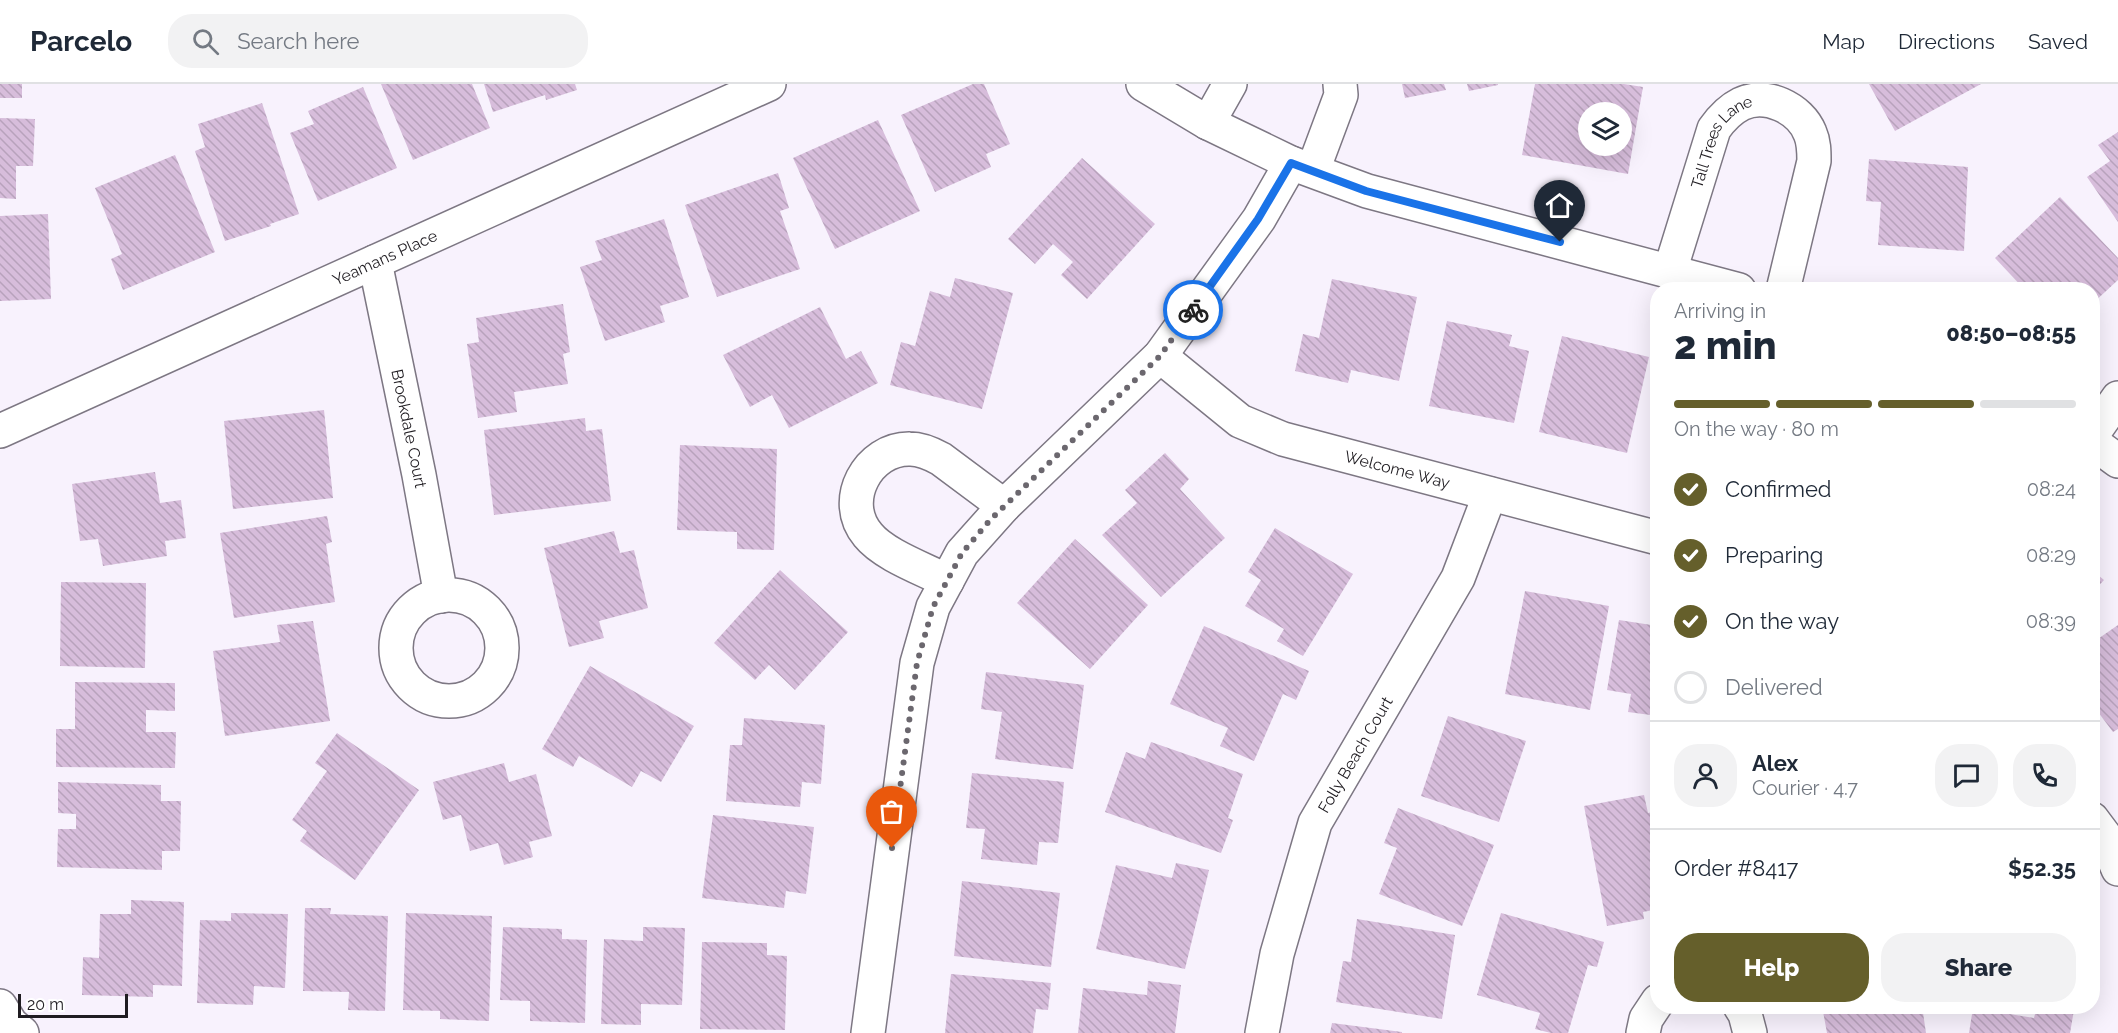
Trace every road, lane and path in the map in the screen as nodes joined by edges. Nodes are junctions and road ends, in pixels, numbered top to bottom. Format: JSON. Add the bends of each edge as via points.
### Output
{"nodes":[{"id":1,"x":769,"y":84,"type":"edge"},
{"id":2,"x":1143,"y":84,"type":"edge"},
{"id":3,"x":1230,"y":84,"type":"edge"},
{"id":4,"x":1340,"y":84,"type":"edge"},
{"id":5,"x":1208,"y":123,"type":"junction"},
{"id":6,"x":1302,"y":167,"type":"junction"},
{"id":7,"x":375,"y":262,"type":"junction"},
{"id":8,"x":1670,"y":271,"type":"junction"},
{"id":9,"x":1710,"y":282,"type":"edge"},
{"id":10,"x":1785,"y":282,"type":"edge"},
{"id":11,"x":1160,"y":356,"type":"junction"},
{"id":12,"x":2118,"y":398,"type":"edge"},
{"id":13,"x":2100,"y":424,"type":"edge"},
{"id":14,"x":0,"y":431,"type":"edge"},
{"id":15,"x":2100,"y":448,"type":"edge"},
{"id":16,"x":2118,"y":461,"type":"edge"},
{"id":17,"x":1490,"y":494,"type":"junction"},
{"id":18,"x":1004,"y":506,"type":"junction"},
{"id":19,"x":1650,"y":536,"type":"edge"},
{"id":20,"x":947,"y":581,"type":"junction"},
{"id":21,"x":441,"y":596,"type":"dead end"},
{"id":22,"x":2100,"y":830,"type":"edge"},
{"id":23,"x":2118,"y":869,"type":"edge"},
{"id":24,"x":0,"y":1006,"type":"edge"},
{"id":25,"x":1650,"y":1013,"type":"edge"},
{"id":26,"x":1745,"y":1014,"type":"edge"},
{"id":27,"x":22,"y":1033,"type":"edge"},
{"id":28,"x":868,"y":1033,"type":"edge"},
{"id":29,"x":1262,"y":1033,"type":"edge"},
{"id":30,"x":1643,"y":1033,"type":"edge"},
{"id":31,"x":1750,"y":1033,"type":"edge"}],
"edges":[{"from":1,"to":7,"type":"street","name":"Yeamans Place"},
{"from":2,"to":5,"type":"street"},
{"from":3,"to":5,"type":"street"},
{"from":4,"to":6,"type":"street","via":[[1341,95]]},
{"from":5,"to":6,"type":"street"},
{"from":6,"to":8,"type":"street","via":[[1366,191]]},
{"from":6,"to":11,"type":"street","via":[[1258,219]]},
{"from":7,"to":14,"type":"street","name":"Yeamans Place"},
{"from":7,"to":21,"type":"street","name":"Brookdale Court"},
{"from":8,"to":9,"type":"street"},
{"from":8,"to":10,"type":"street","name":"Tall Trees Lane","via":[[1714,129],[1723,116],[1742,103],[1762,100],[1793,110],[1813,141],[1814,161]]},
{"from":11,"to":17,"type":"street","name":"Welcome Way","via":[[1240,421],[1283,439]]},
{"from":11,"to":18,"type":"street"},
{"from":12,"to":13,"type":"street"},
{"from":15,"to":16,"type":"street"},
{"from":17,"to":19,"type":"street","name":"Welcome Way"},
{"from":17,"to":29,"type":"street","name":"Folly Beach Court","via":[[1458,578],[1315,823],[1277,954]]},
{"from":18,"to":20,"type":"street","via":[[962,553]]},
{"from":18,"to":20,"type":"street","via":[[941,459],[911,449],[890,453],[872,465],[862,478],[857,509],[868,536],[888,551]]},
{"from":20,"to":28,"type":"street","via":[[933,607],[917,663]]},
{"from":22,"to":23,"type":"street"},
{"from":24,"to":27,"type":"street"},
{"from":25,"to":30,"type":"street"},
{"from":26,"to":31,"type":"street"}]}
